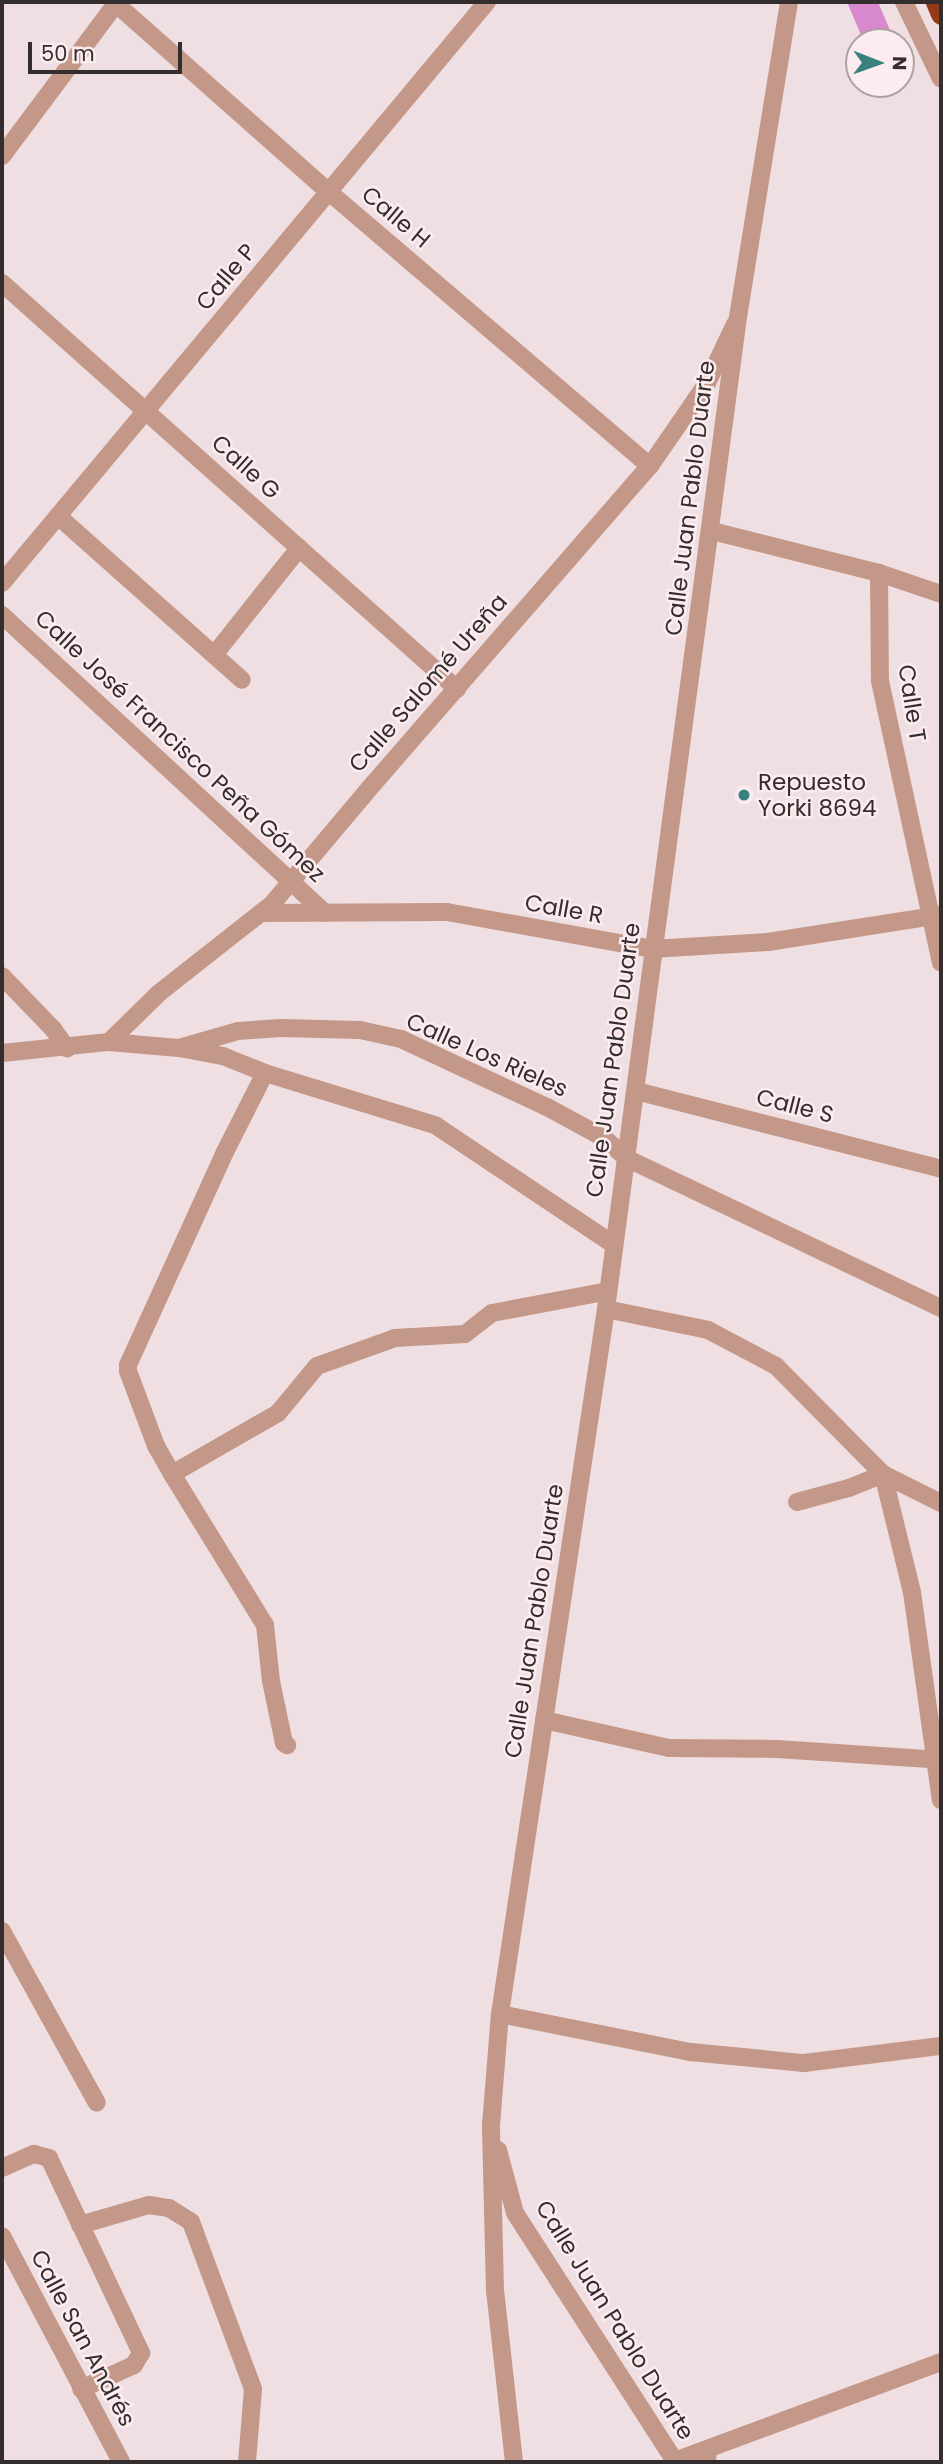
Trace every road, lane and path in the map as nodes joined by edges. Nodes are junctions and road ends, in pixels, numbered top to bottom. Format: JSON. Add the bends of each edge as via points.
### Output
{"nodes":[{"id":1,"x":115,"y":2,"type":"edge"},
{"id":2,"x":487,"y":2,"type":"edge"},
{"id":3,"x":789,"y":2,"type":"edge"},
{"id":4,"x":904,"y":2,"type":"edge"},
{"id":5,"x":936,"y":2,"type":"edge"},
{"id":6,"x":941,"y":14,"type":"edge"},
{"id":7,"x":941,"y":79,"type":"edge"},
{"id":8,"x":2,"y":156,"type":"edge"},
{"id":9,"x":329,"y":192,"type":"junction"},
{"id":10,"x":2,"y":283,"type":"edge"},
{"id":11,"x":738,"y":317,"type":"junction"},
{"id":12,"x":145,"y":411,"type":"junction"},
{"id":13,"x":650,"y":466,"type":"junction"},
{"id":14,"x":58,"y":516,"type":"junction"},
{"id":15,"x":712,"y":531,"type":"junction"},
{"id":16,"x":299,"y":548,"type":"junction"},
{"id":17,"x":879,"y":573,"type":"junction"},
{"id":18,"x":2,"y":583,"type":"edge"},
{"id":19,"x":941,"y":594,"type":"edge"},
{"id":20,"x":2,"y":615,"type":"edge"},
{"id":21,"x":214,"y":655,"type":"junction"},
{"id":22,"x":242,"y":680,"type":"dead end"},
{"id":23,"x":457,"y":689,"type":"junction"},
{"id":24,"x":292,"y":881,"type":"junction"},
{"id":25,"x":261,"y":913,"type":"junction"},
{"id":26,"x":326,"y":913,"type":"junction"},
{"id":27,"x":936,"y":915,"type":"edge"},
{"id":28,"x":652,"y":949,"type":"junction"},
{"id":29,"x":941,"y":962,"type":"edge"},
{"id":30,"x":2,"y":976,"type":"edge"},
{"id":31,"x":108,"y":1042,"type":"junction"},
{"id":32,"x":67,"y":1048,"type":"junction"},
{"id":33,"x":179,"y":1048,"type":"junction"},
{"id":34,"x":2,"y":1053,"type":"edge"},
{"id":35,"x":265,"y":1073,"type":"junction"},
{"id":36,"x":636,"y":1091,"type":"junction"},
{"id":37,"x":626,"y":1158,"type":"junction"},
{"id":38,"x":941,"y":1169,"type":"edge"},
{"id":39,"x":613,"y":1244,"type":"junction"},
{"id":40,"x":607,"y":1300,"type":"junction"},
{"id":41,"x":941,"y":1308,"type":"edge"},
{"id":42,"x":172,"y":1474,"type":"junction"},
{"id":43,"x":883,"y":1474,"type":"junction"},
{"id":44,"x":796,"y":1502,"type":"dead end"},
{"id":45,"x":941,"y":1503,"type":"edge"},
{"id":46,"x":544,"y":1720,"type":"junction"},
{"id":47,"x":287,"y":1745,"type":"dead end"},
{"id":48,"x":939,"y":1760,"type":"edge"},
{"id":49,"x":941,"y":1800,"type":"edge"},
{"id":50,"x":2,"y":1931,"type":"edge"},
{"id":51,"x":500,"y":2014,"type":"junction"},
{"id":52,"x":941,"y":2046,"type":"edge"},
{"id":53,"x":97,"y":2103,"type":"dead end"},
{"id":54,"x":491,"y":2125,"type":"junction"},
{"id":55,"x":2,"y":2168,"type":"edge"},
{"id":56,"x":80,"y":2225,"type":"junction"},
{"id":57,"x":2,"y":2236,"type":"edge"},
{"id":58,"x":941,"y":2362,"type":"edge"},
{"id":59,"x":81,"y":2389,"type":"junction"},
{"id":60,"x":707,"y":2456,"type":"edge"},
{"id":61,"x":121,"y":2462,"type":"edge"},
{"id":62,"x":247,"y":2462,"type":"edge"},
{"id":63,"x":514,"y":2462,"type":"edge"},
{"id":64,"x":674,"y":2462,"type":"edge"}],
"edges":[{"from":1,"to":8,"type":"street"},
{"from":1,"to":9,"type":"street","name":"Calle H"},
{"from":2,"to":9,"type":"street","name":"Calle P"},
{"from":3,"to":11,"type":"street","name":"Calle Juan Pablo Duarte"},
{"from":4,"to":7,"type":"street"},
{"from":5,"to":6,"type":"highway"},
{"from":9,"to":12,"type":"street","name":"Calle P"},
{"from":9,"to":13,"type":"street","name":"Calle H"},
{"from":10,"to":12,"type":"street","name":"Calle G"},
{"from":11,"to":13,"type":"street","name":"Calle Salomé Ureña","via":[[707,383]]},
{"from":11,"to":15,"type":"street","name":"Calle Juan Pablo Duarte"},
{"from":12,"to":14,"type":"street","name":"Calle P"},
{"from":12,"to":16,"type":"street","name":"Calle G"},
{"from":13,"to":23,"type":"street","name":"Calle Salomé Ureña"},
{"from":14,"to":18,"type":"street","name":"Calle P"},
{"from":14,"to":21,"type":"street"},
{"from":15,"to":17,"type":"street"},
{"from":15,"to":28,"type":"street","name":"Calle Juan Pablo Duarte"},
{"from":16,"to":21,"type":"street"},
{"from":16,"to":23,"type":"street","name":"Calle G"},
{"from":17,"to":19,"type":"street"},
{"from":17,"to":27,"type":"street","name":"Calle T","via":[[880,681]]},
{"from":20,"to":24,"type":"street","name":"Calle José Francisco Peña Gómez"},
{"from":21,"to":22,"type":"street"},
{"from":23,"to":24,"type":"street","name":"Calle Salomé Ureña"},
{"from":24,"to":25,"type":"street","name":"Calle Salomé Ureña"},
{"from":24,"to":26,"type":"street","name":"Calle José Francisco Peña Gómez"},
{"from":25,"to":26,"type":"street","name":"Calle R"},
{"from":25,"to":31,"type":"street","name":"Calle Salomé Ureña","via":[[134,1014]]},
{"from":26,"to":28,"type":"street","name":"Calle R","via":[[447,912]]},
{"from":27,"to":28,"type":"street","name":"Calle R","via":[[768,942]]},
{"from":27,"to":29,"type":"street","name":"Calle T"},
{"from":28,"to":36,"type":"street","name":"Calle Juan Pablo Duarte"},
{"from":30,"to":32,"type":"street"},
{"from":31,"to":32,"type":"street"},
{"from":31,"to":33,"type":"street"},
{"from":32,"to":34,"type":"street"},
{"from":33,"to":35,"type":"street","via":[[223,1056]]},
{"from":33,"to":37,"type":"street","name":"Calle Los Rieles","via":[[238,1031],[281,1028],[360,1030],[401,1039],[547,1107],[604,1138]]},
{"from":35,"to":39,"type":"street","via":[[435,1125]]},
{"from":35,"to":42,"type":"street","via":[[128,1365]]},
{"from":36,"to":37,"type":"street","name":"Calle Juan Pablo Duarte"},
{"from":36,"to":38,"type":"street","name":"Calle S"},
{"from":37,"to":39,"type":"street","name":"Calle Juan Pablo Duarte"},
{"from":37,"to":41,"type":"street","name":"Calle Los Rieles"},
{"from":39,"to":40,"type":"street","name":"Calle Juan Pablo Duarte"},
{"from":40,"to":42,"type":"street","via":[[492,1313],[465,1334],[395,1338],[317,1366],[278,1413]]},
{"from":40,"to":43,"type":"street","via":[[708,1330],[776,1366]]},
{"from":40,"to":46,"type":"street","name":"Calle Juan Pablo Duarte"},
{"from":42,"to":47,"type":"street","via":[[265,1625],[271,1681]]},
{"from":43,"to":44,"type":"street"},
{"from":43,"to":45,"type":"street"},
{"from":43,"to":48,"type":"street","via":[[912,1592]]},
{"from":46,"to":48,"type":"street","via":[[669,1748],[777,1749]]},
{"from":46,"to":51,"type":"street","name":"Calle Juan Pablo Duarte"},
{"from":48,"to":49,"type":"street"},
{"from":50,"to":53,"type":"street"},
{"from":51,"to":52,"type":"street","via":[[691,2052],[804,2063]]},
{"from":51,"to":54,"type":"street","name":"Calle Juan Pablo Duarte"},
{"from":54,"to":63,"type":"street","name":"Calle Juan Pablo Duarte","via":[[495,2291]]},
{"from":54,"to":64,"type":"street","name":"Calle Juan Pablo Duarte","via":[[515,2213]]},
{"from":55,"to":56,"type":"street","via":[[34,2154],[49,2158]]},
{"from":56,"to":59,"type":"street","via":[[141,2353],[134,2365]]},
{"from":56,"to":62,"type":"street","via":[[149,2205],[169,2208],[191,2222],[253,2389]]},
{"from":57,"to":59,"type":"street","name":"Calle San Andrés"},
{"from":58,"to":60,"type":"street"},
{"from":59,"to":61,"type":"street","name":"Calle San Andrés"},
{"from":60,"to":64,"type":"street"}]}
